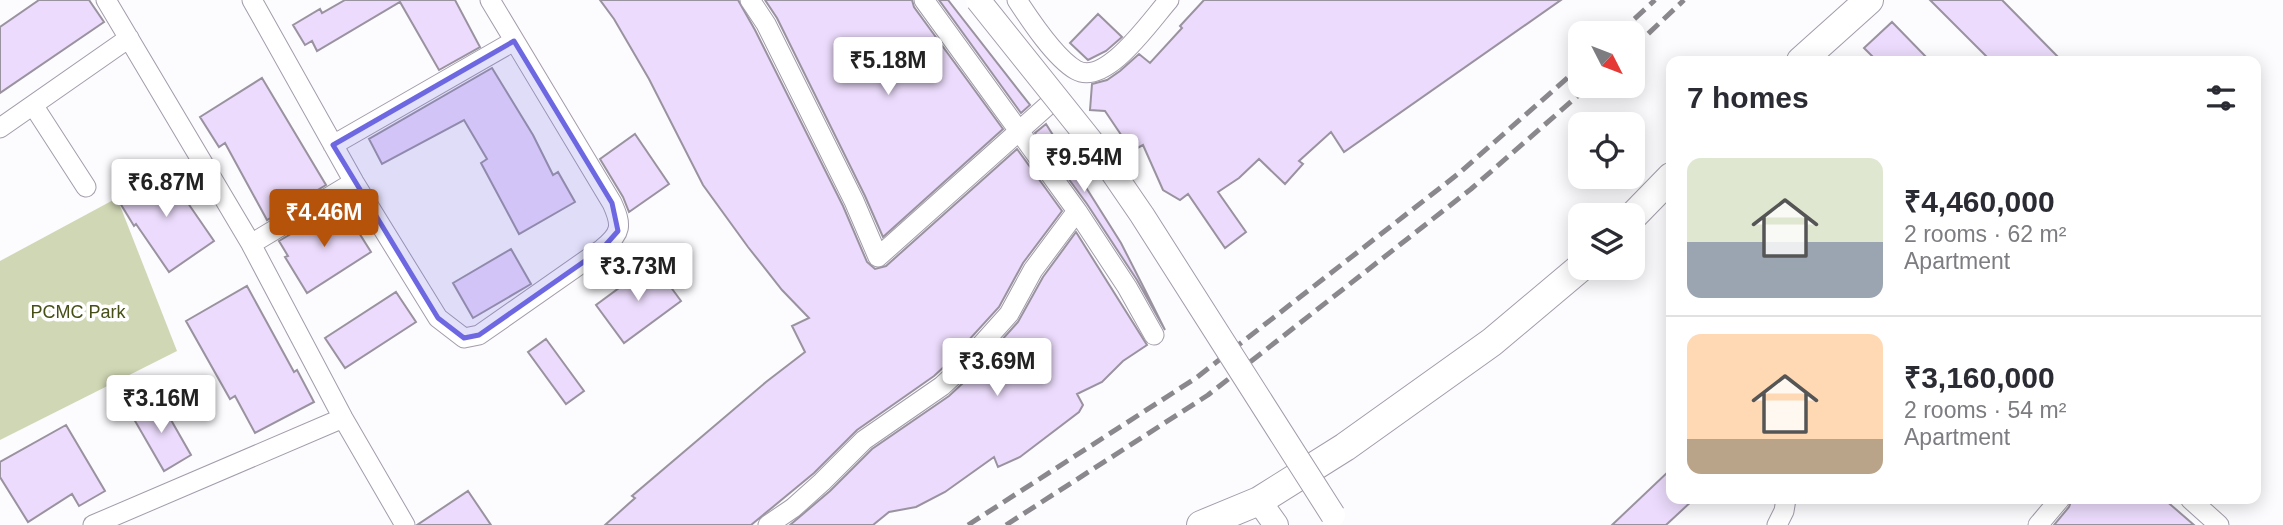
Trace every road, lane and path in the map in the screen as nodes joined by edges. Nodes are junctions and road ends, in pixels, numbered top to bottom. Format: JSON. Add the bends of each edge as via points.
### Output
{"nodes":[{"id":1,"x":106,"y":0,"type":"edge"},
{"id":2,"x":253,"y":0,"type":"edge"},
{"id":3,"x":490,"y":0,"type":"edge"},
{"id":4,"x":750,"y":0,"type":"edge"},
{"id":5,"x":924,"y":0,"type":"edge"},
{"id":6,"x":978,"y":0,"type":"edge"},
{"id":7,"x":1168,"y":0,"type":"edge"},
{"id":8,"x":1869,"y":0,"type":"edge"},
{"id":9,"x":1022,"y":2,"type":"edge"},
{"id":10,"x":129,"y":38,"type":"junction"},
{"id":11,"x":514,"y":41,"type":"junction"},
{"id":12,"x":1807,"y":56,"type":"edge"},
{"id":13,"x":1056,"y":98,"type":"junction"},
{"id":14,"x":33,"y":105,"type":"junction"},
{"id":15,"x":0,"y":128,"type":"edge"},
{"id":16,"x":1019,"y":131,"type":"junction"},
{"id":17,"x":333,"y":145,"type":"junction"},
{"id":18,"x":354,"y":182,"type":"junction"},
{"id":19,"x":1666,"y":182,"type":"edge"},
{"id":20,"x":86,"y":187,"type":"dead end"},
{"id":21,"x":1645,"y":204,"type":"edge"},
{"id":22,"x":1077,"y":211,"type":"junction"},
{"id":23,"x":251,"y":244,"type":"junction"},
{"id":24,"x":1568,"y":278,"type":"edge"},
{"id":25,"x":1154,"y":335,"type":"dead end"},
{"id":26,"x":343,"y":418,"type":"junction"},
{"id":27,"x":1259,"y":501,"type":"junction"},
{"id":28,"x":1785,"y":504,"type":"edge"},
{"id":29,"x":2056,"y":504,"type":"edge"},
{"id":30,"x":2196,"y":504,"type":"edge"},
{"id":31,"x":1336,"y":520,"type":"edge"},
{"id":32,"x":93,"y":525,"type":"edge"},
{"id":33,"x":405,"y":525,"type":"edge"},
{"id":34,"x":768,"y":525,"type":"edge"},
{"id":35,"x":1201,"y":525,"type":"edge"},
{"id":36,"x":1276,"y":525,"type":"edge"},
{"id":37,"x":1777,"y":525,"type":"edge"},
{"id":38,"x":2038,"y":525,"type":"edge"},
{"id":39,"x":2219,"y":525,"type":"edge"}],
"edges":[{"from":1,"to":10,"type":"street"},
{"from":2,"to":17,"type":"street"},
{"from":3,"to":11,"type":"street"},
{"from":4,"to":16,"type":"street","via":[[766,24],[878,257]]},
{"from":5,"to":16,"type":"street"},
{"from":6,"to":13,"type":"street","bridge":true},
{"from":7,"to":9,"type":"street","via":[[1116,60],[1095,72],[1078,72],[1063,60]]},
{"from":8,"to":12,"type":"main road"},
{"from":10,"to":14,"type":"street"},
{"from":10,"to":23,"type":"street"},
{"from":11,"to":17,"type":"street"},
{"from":11,"to":18,"type":"street","via":[[619,218],[614,240],[479,335],[464,338],[438,318]]},
{"from":13,"to":16,"type":"street"},
{"from":13,"to":31,"type":"street","bridge":true,"via":[[1142,215]]},
{"from":14,"to":15,"type":"street"},
{"from":14,"to":20,"type":"street"},
{"from":16,"to":22,"type":"street"},
{"from":17,"to":18,"type":"street"},
{"from":18,"to":23,"type":"street"},
{"from":19,"to":21,"type":"main road"},
{"from":22,"to":25,"type":"street"},
{"from":22,"to":34,"type":"street","via":[[1033,270],[1010,314],[956,373],[864,440],[793,508]]},
{"from":23,"to":26,"type":"street"},
{"from":24,"to":27,"type":"main road","via":[[1492,342],[1345,447]]},
{"from":26,"to":32,"type":"street"},
{"from":26,"to":33,"type":"street"},
{"from":27,"to":35,"type":"main road"},
{"from":27,"to":36,"type":"street"},
{"from":28,"to":37,"type":"street"},
{"from":29,"to":38,"type":"street"},
{"from":30,"to":39,"type":"street"}]}
